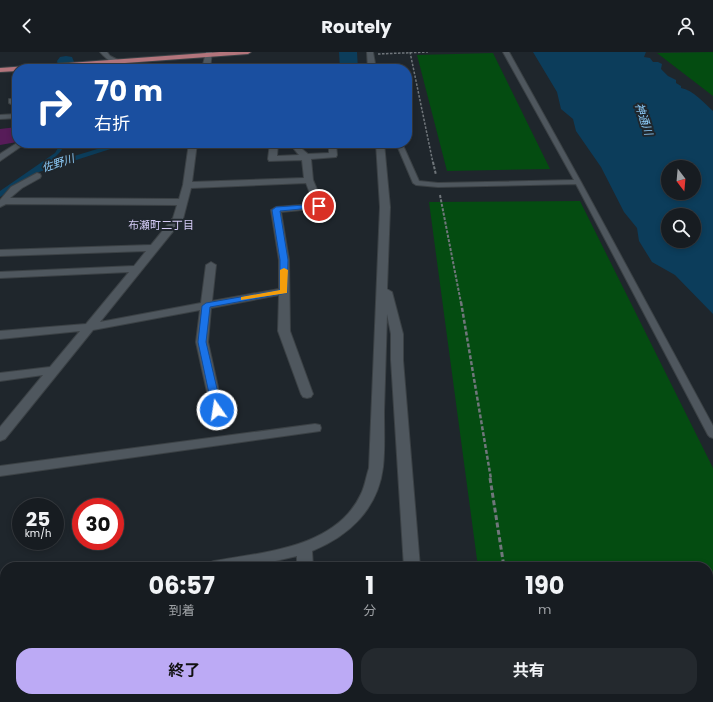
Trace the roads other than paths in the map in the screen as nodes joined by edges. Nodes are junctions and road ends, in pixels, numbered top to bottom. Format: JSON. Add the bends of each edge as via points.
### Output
{"nodes":[{"id":1,"x":103,"y":52,"type":"edge"},
{"id":2,"x":224,"y":52,"type":"edge"},
{"id":3,"x":248,"y":52,"type":"edge"},
{"id":4,"x":370,"y":52,"type":"edge"},
{"id":5,"x":506,"y":52,"type":"edge"},
{"id":6,"x":209,"y":53,"type":"edge"},
{"id":7,"x":116,"y":61,"type":"junction"},
{"id":8,"x":77,"y":64,"type":"edge"},
{"id":9,"x":122,"y":64,"type":"edge"},
{"id":10,"x":207,"y":64,"type":"edge"},
{"id":11,"x":371,"y":64,"type":"edge"},
{"id":12,"x":12,"y":69,"type":"edge"},
{"id":13,"x":0,"y":70,"type":"edge"},
{"id":14,"x":12,"y":117,"type":"edge"},
{"id":15,"x":0,"y":118,"type":"edge"},
{"id":16,"x":15,"y":148,"type":"edge"},
{"id":17,"x":192,"y":148,"type":"edge"},
{"id":18,"x":273,"y":148,"type":"edge"},
{"id":19,"x":298,"y":148,"type":"edge"},
{"id":20,"x":332,"y":148,"type":"edge"},
{"id":21,"x":380,"y":148,"type":"edge"},
{"id":22,"x":401,"y":148,"type":"edge"},
{"id":23,"x":306,"y":156,"type":"junction"},
{"id":24,"x":0,"y":158,"type":"edge"},
{"id":25,"x":37,"y":176,"type":"dead end"},
{"id":26,"x":309,"y":180,"type":"junction"},
{"id":27,"x":578,"y":182,"type":"junction"},
{"id":28,"x":187,"y":185,"type":"junction"},
{"id":29,"x":182,"y":202,"type":"junction"},
{"id":30,"x":2,"y":203,"type":"edge"},
{"id":31,"x":155,"y":248,"type":"junction"},
{"id":32,"x":0,"y":253,"type":"edge"},
{"id":33,"x":211,"y":265,"type":"dead end"},
{"id":34,"x":136,"y":269,"type":"junction"},
{"id":35,"x":0,"y":275,"type":"edge"},
{"id":36,"x":384,"y":275,"type":"junction"},
{"id":37,"x":284,"y":291,"type":"junction"},
{"id":38,"x":206,"y":306,"type":"junction"},
{"id":39,"x":90,"y":327,"type":"junction"},
{"id":40,"x":0,"y":335,"type":"edge"},
{"id":41,"x":55,"y":370,"type":"junction"},
{"id":42,"x":0,"y":377,"type":"edge"},
{"id":43,"x":307,"y":394,"type":"dead end"},
{"id":44,"x":217,"y":410,"type":"dead end"},
{"id":45,"x":315,"y":428,"type":"dead end"},
{"id":46,"x":713,"y":435,"type":"edge"},
{"id":47,"x":0,"y":436,"type":"edge"},
{"id":48,"x":0,"y":471,"type":"edge"},
{"id":49,"x":304,"y":548,"type":"junction"},
{"id":50,"x":241,"y":562,"type":"edge"},
{"id":51,"x":305,"y":562,"type":"edge"},
{"id":52,"x":412,"y":562,"type":"edge"}],
"edges":[{"from":1,"to":7,"type":"street"},
{"from":2,"to":6,"type":"main road"},
{"from":3,"to":6,"type":"main road"},
{"from":4,"to":11,"type":"street"},
{"from":5,"to":27,"type":"lane"},
{"from":6,"to":7,"type":"main road"},
{"from":6,"to":10,"type":"street"},
{"from":7,"to":8,"type":"main road"},
{"from":7,"to":9,"type":"street"},
{"from":12,"to":13,"type":"main road"},
{"from":14,"to":15,"type":"street"},
{"from":16,"to":24,"type":"street"},
{"from":17,"to":28,"type":"street"},
{"from":18,"to":23,"type":"street","via":[[272,159]]},
{"from":19,"to":23,"type":"street"},
{"from":20,"to":23,"type":"street","via":[[332,155]]},
{"from":21,"to":36,"type":"street","via":[[385,207]]},
{"from":22,"to":27,"type":"lane","via":[[416,183],[438,185]]},
{"from":23,"to":26,"type":"street"},
{"from":25,"to":30,"type":"street","via":[[18,186]]},
{"from":26,"to":28,"type":"street"},
{"from":26,"to":37,"type":"street","via":[[319,206],[276,210],[284,260]]},
{"from":27,"to":46,"type":"lane"},
{"from":28,"to":29,"type":"street"},
{"from":29,"to":30,"type":"street"},
{"from":29,"to":31,"type":"street","via":[[178,219]]},
{"from":31,"to":32,"type":"street"},
{"from":31,"to":34,"type":"street"},
{"from":33,"to":38,"type":"street"},
{"from":34,"to":35,"type":"street"},
{"from":34,"to":39,"type":"street"},
{"from":36,"to":49,"type":"street","via":[[376,468],[367,497],[356,514],[326,539]]},
{"from":36,"to":52,"type":"street","via":[[397,334]]},
{"from":37,"to":38,"type":"street"},
{"from":37,"to":43,"type":"street","via":[[284,331]]},
{"from":38,"to":39,"type":"street"},
{"from":38,"to":44,"type":"street","via":[[202,342]]},
{"from":39,"to":40,"type":"street"},
{"from":39,"to":41,"type":"street"},
{"from":41,"to":42,"type":"street"},
{"from":41,"to":47,"type":"street"},
{"from":45,"to":48,"type":"street"},
{"from":49,"to":50,"type":"street"},
{"from":49,"to":51,"type":"street"}]}
